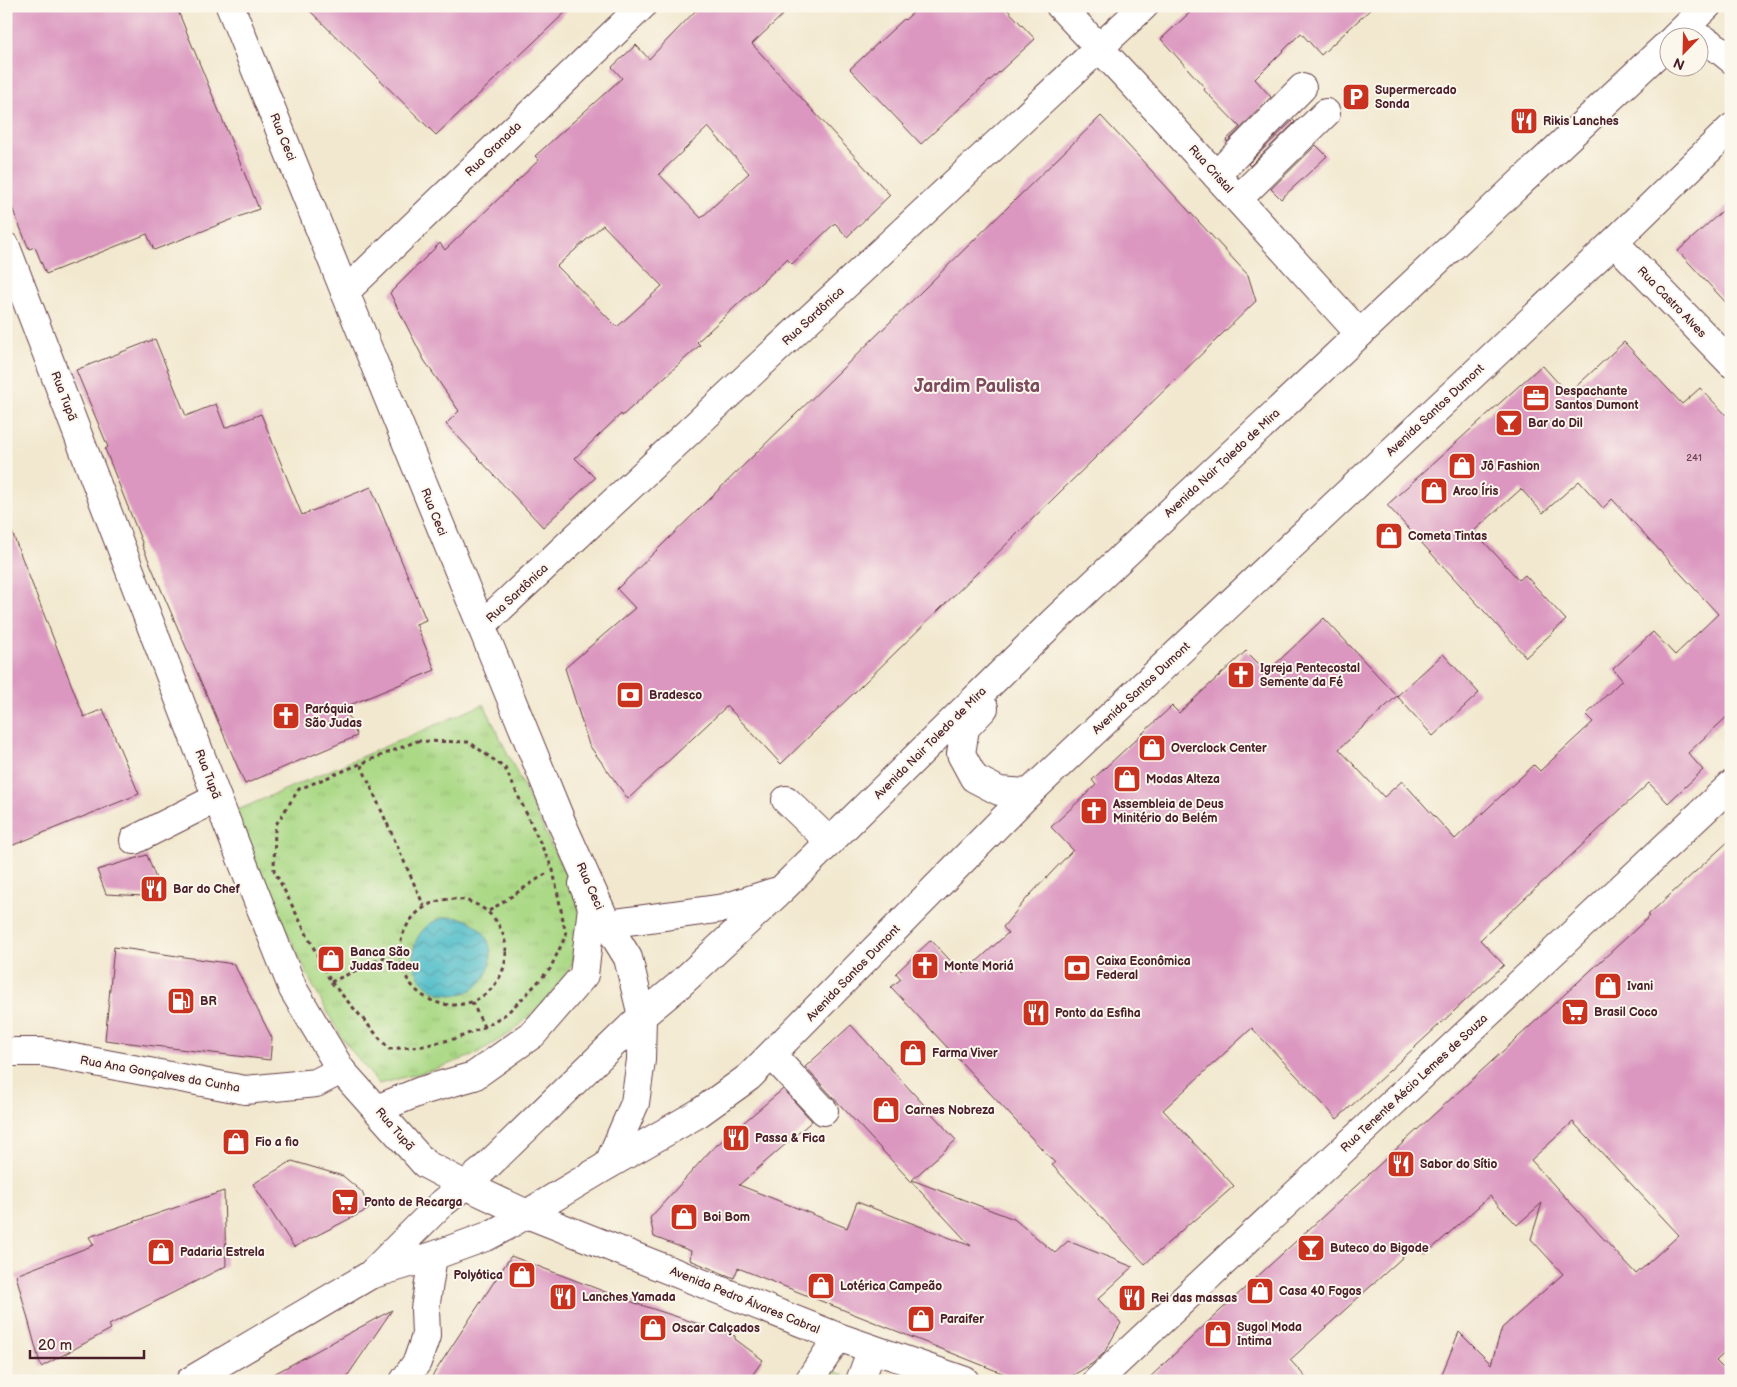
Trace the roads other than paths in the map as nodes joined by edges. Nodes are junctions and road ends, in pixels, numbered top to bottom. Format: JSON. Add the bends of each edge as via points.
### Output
{"nodes":[{"id":1,"x":230,"y":6,"type":"edge"},
{"id":2,"x":642,"y":6,"type":"edge"},
{"id":3,"x":1060,"y":6,"type":"edge"},
{"id":4,"x":1144,"y":6,"type":"edge"},
{"id":5,"x":1707,"y":6,"type":"edge"},
{"id":6,"x":1684,"y":28,"type":"edge"},
{"id":7,"x":1710,"y":42,"type":"edge"},
{"id":8,"x":1100,"y":48,"type":"junction"},
{"id":9,"x":1660,"y":51,"type":"edge"},
{"id":10,"x":1731,"y":59,"type":"edge"},
{"id":11,"x":1302,"y":88,"type":"dead end"},
{"id":12,"x":1326,"y":113,"type":"dead end"},
{"id":13,"x":1731,"y":128,"type":"edge"},
{"id":14,"x":1216,"y":174,"type":"junction"},
{"id":15,"x":1238,"y":199,"type":"junction"},
{"id":16,"x":1614,"y":242,"type":"junction"},
{"id":17,"x":6,"y":247,"type":"edge"},
{"id":18,"x":344,"y":292,"type":"junction"},
{"id":19,"x":1360,"y":334,"type":"junction"},
{"id":20,"x":1731,"y":363,"type":"edge"},
{"id":21,"x":1053,"y":622,"type":"junction"},
{"id":22,"x":481,"y":626,"type":"junction"},
{"id":23,"x":1731,"y":785,"type":"edge"},
{"id":24,"x":1029,"y":793,"type":"junction"},
{"id":25,"x":217,"y":798,"type":"junction"},
{"id":26,"x":786,"y":800,"type":"dead end"},
{"id":27,"x":563,"y":826,"type":"junction"},
{"id":28,"x":134,"y":840,"type":"dead end"},
{"id":29,"x":830,"y":842,"type":"junction"},
{"id":30,"x":781,"y":890,"type":"junction"},
{"id":31,"x":607,"y":924,"type":"junction"},
{"id":32,"x":642,"y":1016,"type":"junction"},
{"id":33,"x":6,"y":1052,"type":"edge"},
{"id":34,"x":772,"y":1055,"type":"junction"},
{"id":35,"x":341,"y":1070,"type":"junction"},
{"id":36,"x":377,"y":1109,"type":"junction"},
{"id":37,"x":824,"y":1111,"type":"dead end"},
{"id":38,"x":608,"y":1165,"type":"junction"},
{"id":39,"x":465,"y":1185,"type":"junction"},
{"id":40,"x":527,"y":1214,"type":"junction"},
{"id":41,"x":433,"y":1256,"type":"junction"},
{"id":42,"x":370,"y":1275,"type":"junction"},
{"id":43,"x":838,"y":1337,"type":"junction"},
{"id":44,"x":872,"y":1349,"type":"junction"},
{"id":45,"x":190,"y":1381,"type":"edge"},
{"id":46,"x":404,"y":1381,"type":"edge"},
{"id":47,"x":809,"y":1381,"type":"edge"},
{"id":48,"x":860,"y":1381,"type":"edge"},
{"id":49,"x":965,"y":1381,"type":"edge"},
{"id":50,"x":1097,"y":1381,"type":"edge"}],
"edges":[{"from":1,"to":18,"type":"main road","name":"Rua Ceci"},
{"from":2,"to":18,"type":"main road","name":"Rua Granada"},
{"from":3,"to":8,"type":"main road","name":"Rua Cristal"},
{"from":4,"to":8,"type":"main road","name":"Rua Sardônica"},
{"from":5,"to":6,"type":"main road","name":"Avenida Nair Toledo de Mira"},
{"from":7,"to":10,"type":"main road"},
{"from":8,"to":14,"type":"main road","name":"Rua Cristal"},
{"from":8,"to":22,"type":"main road","name":"Rua Sardônica"},
{"from":9,"to":19,"type":"main road","name":"Avenida Nair Toledo de Mira"},
{"from":11,"to":14,"type":"main road"},
{"from":12,"to":15,"type":"main road"},
{"from":13,"to":16,"type":"main road","name":"Avenida Santos Dumont"},
{"from":14,"to":15,"type":"main road","name":"Rua Cristal"},
{"from":15,"to":19,"type":"main road","name":"Rua Cristal"},
{"from":16,"to":20,"type":"main road","name":"Rua Castro Alves"},
{"from":16,"to":24,"type":"main road","name":"Avenida Santos Dumont"},
{"from":17,"to":25,"type":"main road","name":"Rua Tupã"},
{"from":18,"to":22,"type":"main road","name":"Rua Ceci"},
{"from":19,"to":21,"type":"main road","name":"Avenida Nair Toledo de Mira"},
{"from":21,"to":24,"type":"main road","via":[[1020,671],[965,728],[961,754],[974,778],[999,791]]},
{"from":21,"to":29,"type":"main road","name":"Avenida Nair Toledo de Mira"},
{"from":22,"to":27,"type":"main road","name":"Rua Ceci"},
{"from":23,"to":50,"type":"main road","name":"Rua Tenente Aécio Lemes de Souza"},
{"from":24,"to":34,"type":"main road","name":"Avenida Santos Dumont"},
{"from":25,"to":28,"type":"main road"},
{"from":25,"to":35,"type":"main road","name":"Rua Tupã","via":[[293,989]]},
{"from":26,"to":29,"type":"main road"},
{"from":27,"to":31,"type":"main road","name":"Rua Ceci"},
{"from":27,"to":36,"type":"main road","via":[[592,907],[584,975],[533,1034],[474,1076],[421,1091]]},
{"from":29,"to":30,"type":"main road","name":"Avenida Nair Toledo de Mira"},
{"from":30,"to":31,"type":"main road","via":[[724,908]]},
{"from":30,"to":32,"type":"main road"},
{"from":31,"to":32,"type":"main road","name":"Rua Ceci","via":[[628,958]]},
{"from":32,"to":38,"type":"main road","name":"Rua Ceci","via":[[641,1060],[635,1103]]},
{"from":32,"to":39,"type":"main road"},
{"from":33,"to":35,"type":"main road","name":"Rua Ana Gonçalves da Cunha","via":[[42,1052],[245,1090],[316,1083]]},
{"from":34,"to":37,"type":"main road"},
{"from":34,"to":38,"type":"main road","name":"Avenida Santos Dumont","via":[[749,1077],[699,1113]]},
{"from":35,"to":36,"type":"main road","name":"Rua Tupã"},
{"from":36,"to":39,"type":"main road","name":"Rua Tupã","via":[[425,1164]]},
{"from":38,"to":40,"type":"main road","name":"Avenida Santos Dumont"},
{"from":39,"to":40,"type":"main road","name":"Rua Tupã"},
{"from":39,"to":42,"type":"main road","via":[[439,1206]]},
{"from":40,"to":41,"type":"main road","name":"Avenida Santos Dumont","via":[[488,1236]]},
{"from":40,"to":43,"type":"main road","name":"Avenida Pedro Álvares Cabral"},
{"from":41,"to":42,"type":"main road","name":"Avenida Santos Dumont"},
{"from":41,"to":46,"type":"main road","via":[[425,1309],[426,1336],[417,1362]]},
{"from":42,"to":45,"type":"main road"},
{"from":43,"to":44,"type":"main road","name":"Avenida Pedro Álvares Cabral"},
{"from":43,"to":47,"type":"main road"},
{"from":44,"to":48,"type":"main road"},
{"from":44,"to":49,"type":"main road","name":"Avenida Pedro Álvares Cabral"}]}
